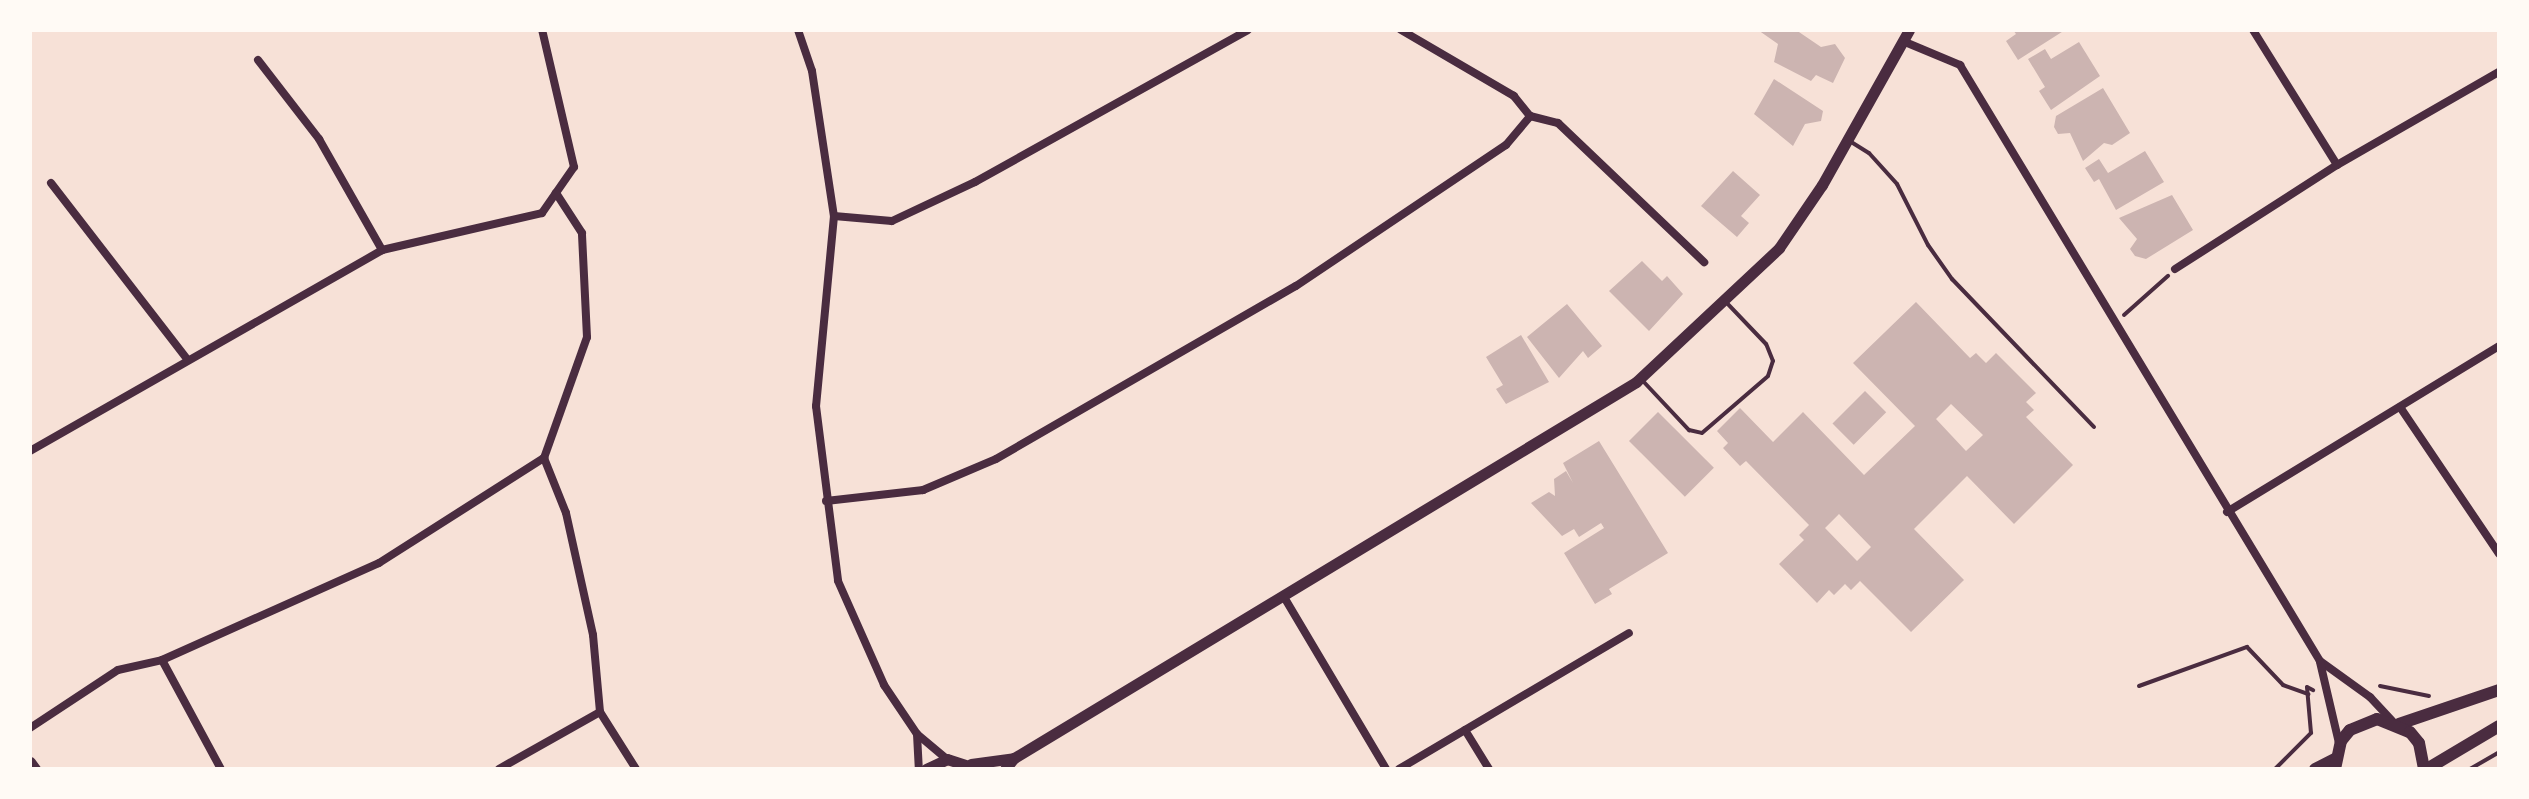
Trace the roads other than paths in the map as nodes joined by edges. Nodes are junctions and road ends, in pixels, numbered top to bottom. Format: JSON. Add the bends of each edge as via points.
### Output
{"nodes":[{"id":1,"x":542,"y":30,"type":"edge"},
{"id":2,"x":798,"y":30,"type":"edge"},
{"id":3,"x":1248,"y":30,"type":"edge"},
{"id":4,"x":1401,"y":30,"type":"edge"},
{"id":5,"x":2253,"y":30,"type":"edge"},
{"id":6,"x":1907,"y":36,"type":"edge"},
{"id":7,"x":258,"y":60,"type":"dead end"},
{"id":8,"x":2499,"y":72,"type":"edge"},
{"id":9,"x":1530,"y":116,"type":"junction"},
{"id":10,"x":1848,"y":140,"type":"junction"},
{"id":11,"x":2337,"y":165,"type":"junction"},
{"id":12,"x":51,"y":183,"type":"dead end"},
{"id":13,"x":556,"y":193,"type":"junction"},
{"id":14,"x":834,"y":216,"type":"junction"},
{"id":15,"x":382,"y":250,"type":"junction"},
{"id":16,"x":1704,"y":262,"type":"dead end"},
{"id":17,"x":2175,"y":269,"type":"road end"},
{"id":18,"x":1725,"y":301,"type":"junction"},
{"id":19,"x":2499,"y":346,"type":"edge"},
{"id":20,"x":187,"y":359,"type":"junction"},
{"id":21,"x":1640,"y":378,"type":"junction"},
{"id":22,"x":2400,"y":407,"type":"junction"},
{"id":23,"x":2094,"y":427,"type":"dead end"},
{"id":24,"x":30,"y":451,"type":"edge"},
{"id":25,"x":544,"y":458,"type":"junction"},
{"id":26,"x":826,"y":501,"type":"junction"},
{"id":27,"x":2227,"y":512,"type":"junction"},
{"id":28,"x":2499,"y":554,"type":"edge"},
{"id":29,"x":1284,"y":597,"type":"junction"},
{"id":30,"x":1629,"y":633,"type":"dead end"},
{"id":31,"x":162,"y":660,"type":"junction"},
{"id":32,"x":2320,"y":661,"type":"junction"},
{"id":33,"x":2499,"y":690,"type":"edge"},
{"id":34,"x":600,"y":712,"type":"junction"},
{"id":35,"x":2395,"y":722,"type":"junction"},
{"id":36,"x":2499,"y":726,"type":"edge"},
{"id":37,"x":30,"y":728,"type":"edge"},
{"id":38,"x":1465,"y":730,"type":"junction"},
{"id":39,"x":917,"y":734,"type":"junction"},
{"id":40,"x":2339,"y":743,"type":"junction"},
{"id":41,"x":1014,"y":758,"type":"junction"},
{"id":42,"x":947,"y":759,"type":"junction"},
{"id":43,"x":30,"y":762,"type":"edge"},
{"id":44,"x":2335,"y":764,"type":"edge"},
{"id":45,"x":974,"y":767,"type":"edge"},
{"id":46,"x":35,"y":769,"type":"edge"},
{"id":47,"x":221,"y":769,"type":"edge"},
{"id":48,"x":499,"y":769,"type":"edge"},
{"id":49,"x":636,"y":769,"type":"edge"},
{"id":50,"x":919,"y":769,"type":"edge"},
{"id":51,"x":926,"y":769,"type":"edge"},
{"id":52,"x":1005,"y":769,"type":"edge"},
{"id":53,"x":1386,"y":769,"type":"edge"},
{"id":54,"x":1399,"y":769,"type":"edge"},
{"id":55,"x":1489,"y":769,"type":"edge"},
{"id":56,"x":2315,"y":769,"type":"edge"},
{"id":57,"x":2425,"y":769,"type":"edge"}],
"edges":[{"from":1,"to":13,"type":"street","via":[[574,167]]},
{"from":2,"to":14,"type":"street","via":[[812,71]]},
{"from":3,"to":14,"type":"street","via":[[975,182],[892,221]]},
{"from":4,"to":9,"type":"street","via":[[1514,96]]},
{"from":5,"to":11,"type":"street"},
{"from":6,"to":10,"type":"street"},
{"from":6,"to":27,"type":"street","via":[[1960,65]]},
{"from":7,"to":15,"type":"street","via":[[319,139]]},
{"from":8,"to":11,"type":"street"},
{"from":9,"to":16,"type":"street","via":[[1558,123]]},
{"from":9,"to":26,"type":"street","via":[[1506,145],[1296,286],[996,459],[923,490]]},
{"from":10,"to":18,"type":"street","via":[[1779,248]]},
{"from":10,"to":23,"type":"lane","via":[[1869,153],[1897,184],[1952,279]]},
{"from":11,"to":17,"type":"street"},
{"from":12,"to":20,"type":"street"},
{"from":13,"to":15,"type":"street","via":[[542,213]]},
{"from":13,"to":25,"type":"street","via":[[582,233],[587,337]]},
{"from":14,"to":26,"type":"street","via":[[816,406]]},
{"from":15,"to":20,"type":"street"},
{"from":18,"to":21,"type":"street"},
{"from":18,"to":21,"type":"lane","via":[[1766,344],[1773,361],[1768,376],[1702,433],[1689,430]]},
{"from":19,"to":22,"type":"street"},
{"from":20,"to":24,"type":"street"},
{"from":21,"to":29,"type":"street"},
{"from":22,"to":27,"type":"street"},
{"from":22,"to":28,"type":"street"},
{"from":25,"to":31,"type":"street","via":[[379,563]]},
{"from":25,"to":34,"type":"street","via":[[573,543],[593,635]]},
{"from":26,"to":39,"type":"street","via":[[838,581],[884,685]]},
{"from":27,"to":32,"type":"street"},
{"from":29,"to":41,"type":"street"},
{"from":29,"to":53,"type":"street"},
{"from":30,"to":38,"type":"street"},
{"from":31,"to":37,"type":"street","via":[[118,670]]},
{"from":31,"to":47,"type":"street"},
{"from":32,"to":35,"type":"street"},
{"from":32,"to":40,"type":"street"},
{"from":33,"to":35,"type":"main road","via":[[2482,700]]},
{"from":34,"to":48,"type":"street"},
{"from":34,"to":49,"type":"street"},
{"from":35,"to":40,"type":"main road","via":[[2363,722]]},
{"from":35,"to":57,"type":"main road","via":[[2419,743]]},
{"from":36,"to":57,"type":"main road"},
{"from":38,"to":54,"type":"street"},
{"from":38,"to":55,"type":"street"},
{"from":39,"to":42,"type":"street"},
{"from":39,"to":50,"type":"street"},
{"from":40,"to":44,"type":"main road"},
{"from":41,"to":45,"type":"street"},
{"from":41,"to":52,"type":"street"},
{"from":42,"to":45,"type":"street"},
{"from":42,"to":51,"type":"street"},
{"from":43,"to":46,"type":"street"},
{"from":44,"to":56,"type":"main road"}]}
